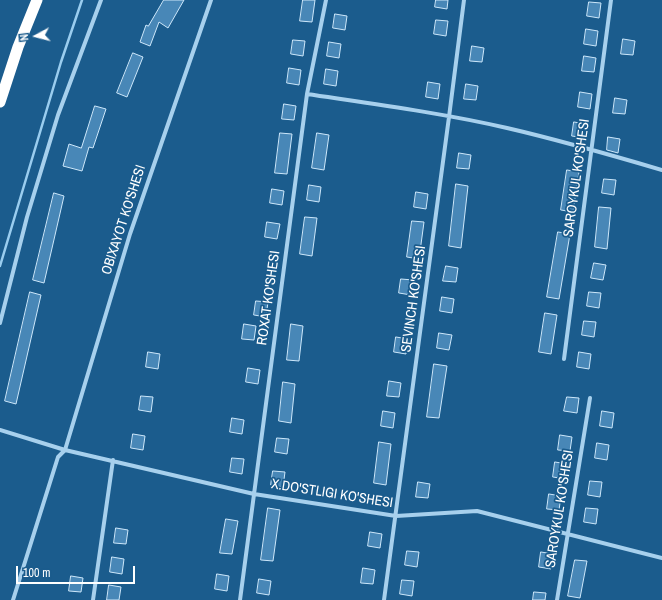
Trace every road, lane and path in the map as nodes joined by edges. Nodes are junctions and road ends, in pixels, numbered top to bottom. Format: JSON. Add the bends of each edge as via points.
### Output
{"nodes":[{"id":1,"x":37,"y":0,"type":"edge"},
{"id":2,"x":101,"y":0,"type":"edge"},
{"id":3,"x":211,"y":0,"type":"edge"},
{"id":4,"x":326,"y":0,"type":"edge"},
{"id":5,"x":464,"y":0,"type":"edge"},
{"id":6,"x":611,"y":0,"type":"edge"},
{"id":7,"x":307,"y":94,"type":"junction"},
{"id":8,"x":0,"y":102,"type":"edge"},
{"id":9,"x":449,"y":117,"type":"junction"},
{"id":10,"x":592,"y":149,"type":"junction"},
{"id":11,"x":662,"y":170,"type":"edge"},
{"id":12,"x":0,"y":323,"type":"edge"},
{"id":13,"x":564,"y":359,"type":"dead end"},
{"id":14,"x":590,"y":398,"type":"dead end"},
{"id":15,"x":0,"y":430,"type":"edge"},
{"id":16,"x":65,"y":450,"type":"junction"},
{"id":17,"x":112,"y":460,"type":"junction"},
{"id":18,"x":254,"y":494,"type":"junction"},
{"id":19,"x":396,"y":516,"type":"junction"},
{"id":20,"x":567,"y":534,"type":"junction"},
{"id":21,"x":662,"y":558,"type":"edge"},
{"id":22,"x":13,"y":600,"type":"edge"},
{"id":23,"x":93,"y":600,"type":"edge"},
{"id":24,"x":240,"y":600,"type":"edge"},
{"id":25,"x":384,"y":600,"type":"edge"},
{"id":26,"x":557,"y":600,"type":"edge"}],
"edges":[{"from":1,"to":8,"type":"highway"},
{"from":2,"to":12,"type":"street","via":[[58,115],[27,217]]},
{"from":3,"to":16,"type":"street","name":"OBIXAYOT KO'SHESI","via":[[130,234]]},
{"from":4,"to":7,"type":"street","name":"ROXAT KO'SHESI"},
{"from":5,"to":9,"type":"street","name":"SEVINCH KO'SHESI"},
{"from":6,"to":10,"type":"street","name":"SAROYKUL KO'SHESI"},
{"from":7,"to":9,"type":"street"},
{"from":7,"to":18,"type":"street","name":"ROXAT KO'SHESI"},
{"from":9,"to":10,"type":"street"},
{"from":9,"to":19,"type":"street","name":"SEVINCH KO'SHESI"},
{"from":10,"to":11,"type":"street"},
{"from":10,"to":13,"type":"street","name":"SAROYKUL KO'SHESI"},
{"from":14,"to":20,"type":"street","name":"SAROYKUL KO'SHESI"},
{"from":15,"to":16,"type":"street","name":"X.DO'STLIGI KO'SHESI"},
{"from":16,"to":17,"type":"street","name":"X.DO'STLIGI KO'SHESI"},
{"from":16,"to":22,"type":"street","name":"OBIXAYOT KO'SHESI","via":[[58,457]]},
{"from":17,"to":18,"type":"street","name":"X.DO'STLIGI KO'SHESI"},
{"from":17,"to":23,"type":"street"},
{"from":18,"to":19,"type":"street","name":"X.DO'STLIGI KO'SHESI"},
{"from":18,"to":24,"type":"street","name":"ROXAT KO'SHESI"},
{"from":19,"to":20,"type":"street","name":"X.DO'STLIGI KO'SHESI","via":[[477,511]]},
{"from":19,"to":25,"type":"street","name":"SEVINCH KO'SHESI"},
{"from":20,"to":21,"type":"street","name":"X.DO'STLIGI KO'SHESI"},
{"from":20,"to":26,"type":"street","name":"SAROYKUL KO'SHESI"}]}
